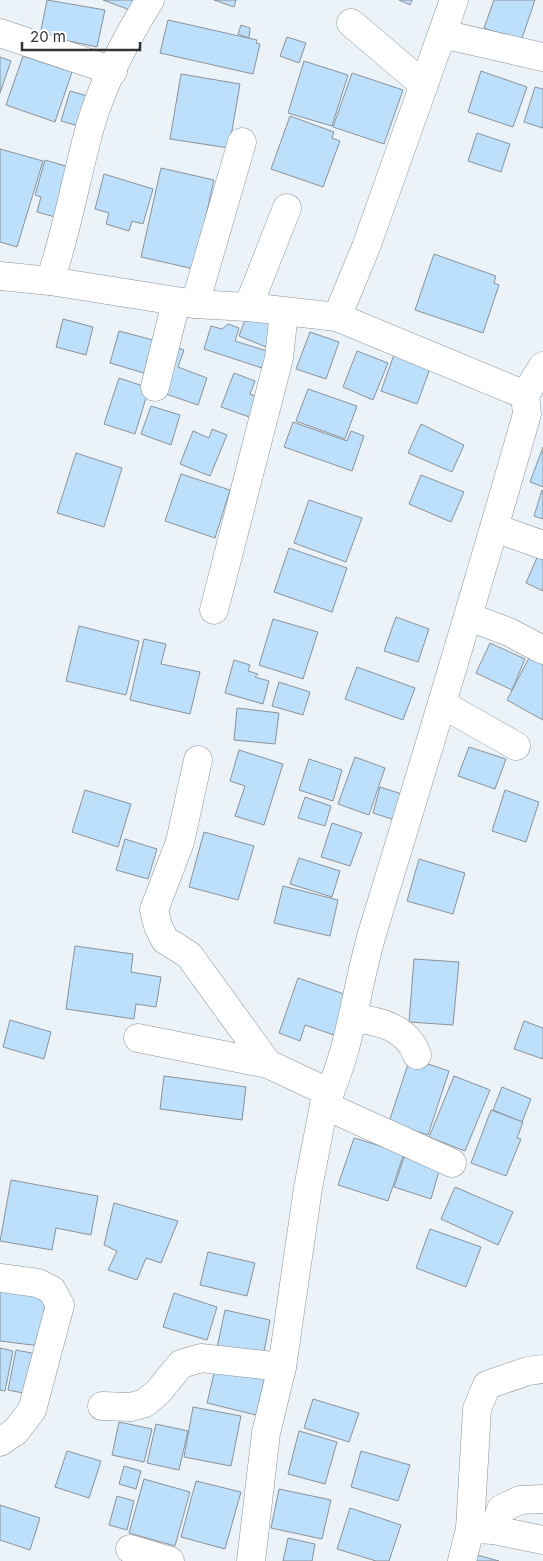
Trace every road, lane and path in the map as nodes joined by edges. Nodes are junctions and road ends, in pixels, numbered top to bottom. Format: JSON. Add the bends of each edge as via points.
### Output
{"nodes":[{"id":1,"x":150,"y":0,"type":"edge"},
{"id":2,"x":454,"y":0,"type":"edge"},
{"id":3,"x":351,"y":23,"type":"dead end"},
{"id":4,"x":0,"y":33,"type":"edge"},
{"id":5,"x":442,"y":34,"type":"junction"},
{"id":6,"x":543,"y":57,"type":"edge"},
{"id":7,"x":113,"y":71,"type":"junction"},
{"id":8,"x":424,"y":85,"type":"junction"},
{"id":9,"x":242,"y":142,"type":"dead end"},
{"id":10,"x":287,"y":208,"type":"dead end"},
{"id":11,"x":0,"y":276,"type":"edge"},
{"id":12,"x":50,"y":281,"type":"junction"},
{"id":13,"x":185,"y":303,"type":"junction"},
{"id":14,"x":248,"y":307,"type":"junction"},
{"id":15,"x":284,"y":312,"type":"junction"},
{"id":16,"x":337,"y":317,"type":"junction"},
{"id":17,"x":543,"y":366,"type":"edge"},
{"id":18,"x":155,"y":386,"type":"dead end"},
{"id":19,"x":532,"y":410,"type":"edge"},
{"id":20,"x":495,"y":528,"type":"junction"},
{"id":21,"x":543,"y":546,"type":"edge"},
{"id":22,"x":214,"y":610,"type":"dead end"},
{"id":23,"x":468,"y":617,"type":"junction"},
{"id":24,"x":543,"y":650,"type":"edge"},
{"id":25,"x":442,"y":704,"type":"junction"},
{"id":26,"x":516,"y":746,"type":"dead end"},
{"id":27,"x":198,"y":760,"type":"dead end"},
{"id":28,"x":353,"y":1018,"type":"junction"},
{"id":29,"x":138,"y":1038,"type":"dead end"},
{"id":30,"x":417,"y":1055,"type":"dead end"},
{"id":31,"x":268,"y":1064,"type":"junction"},
{"id":32,"x":327,"y":1099,"type":"junction"},
{"id":33,"x":452,"y":1163,"type":"dead end"},
{"id":34,"x":0,"y":1278,"type":"edge"},
{"id":35,"x":282,"y":1367,"type":"junction"},
{"id":36,"x":543,"y":1369,"type":"edge"},
{"id":37,"x":102,"y":1406,"type":"dead end"},
{"id":38,"x":5,"y":1433,"type":"edge"},
{"id":39,"x":543,"y":1499,"type":"edge"},
{"id":40,"x":482,"y":1530,"type":"junction"},
{"id":41,"x":543,"y":1540,"type":"edge"},
{"id":42,"x":130,"y":1549,"type":"dead end"},
{"id":43,"x":170,"y":1561,"type":"edge"},
{"id":44,"x":251,"y":1561,"type":"edge"},
{"id":45,"x":462,"y":1561,"type":"edge"}],
"edges":[{"from":1,"to":7,"type":"street"},
{"from":2,"to":5,"type":"street"},
{"from":3,"to":8,"type":"street"},
{"from":4,"to":7,"type":"street"},
{"from":5,"to":6,"type":"street"},
{"from":5,"to":8,"type":"street"},
{"from":7,"to":12,"type":"street","via":[[91,126],[64,240]]},
{"from":8,"to":16,"type":"street","via":[[366,247]]},
{"from":9,"to":13,"type":"street"},
{"from":10,"to":14,"type":"street"},
{"from":11,"to":12,"type":"street"},
{"from":12,"to":13,"type":"street"},
{"from":13,"to":14,"type":"street"},
{"from":13,"to":18,"type":"street"},
{"from":14,"to":15,"type":"street"},
{"from":15,"to":16,"type":"street"},
{"from":15,"to":22,"type":"street","via":[[279,358]]},
{"from":16,"to":19,"type":"street"},
{"from":17,"to":19,"type":"street"},
{"from":19,"to":20,"type":"street"},
{"from":20,"to":21,"type":"street"},
{"from":20,"to":23,"type":"street"},
{"from":23,"to":24,"type":"street","via":[[509,632]]},
{"from":23,"to":25,"type":"street"},
{"from":25,"to":26,"type":"street"},
{"from":25,"to":28,"type":"street","via":[[372,932]]},
{"from":27,"to":31,"type":"street","via":[[180,842],[154,910],[165,940],[188,955]]},
{"from":28,"to":30,"type":"street","via":[[396,1028],[413,1045]]},
{"from":28,"to":32,"type":"street"},
{"from":29,"to":31,"type":"street"},
{"from":31,"to":32,"type":"street"},
{"from":32,"to":33,"type":"street"},
{"from":32,"to":35,"type":"street","via":[[308,1188]]},
{"from":34,"to":38,"type":"street","via":[[38,1283],[52,1290],[60,1305],[32,1410]]},
{"from":35,"to":37,"type":"street","via":[[201,1358],[181,1364],[145,1403],[131,1407]]},
{"from":35,"to":44,"type":"street","via":[[266,1433]]},
{"from":36,"to":40,"type":"street","via":[[487,1385],[477,1409]]},
{"from":39,"to":40,"type":"street","via":[[520,1500],[501,1509]]},
{"from":40,"to":41,"type":"street"},
{"from":40,"to":45,"type":"street"},
{"from":42,"to":43,"type":"street"}]}
